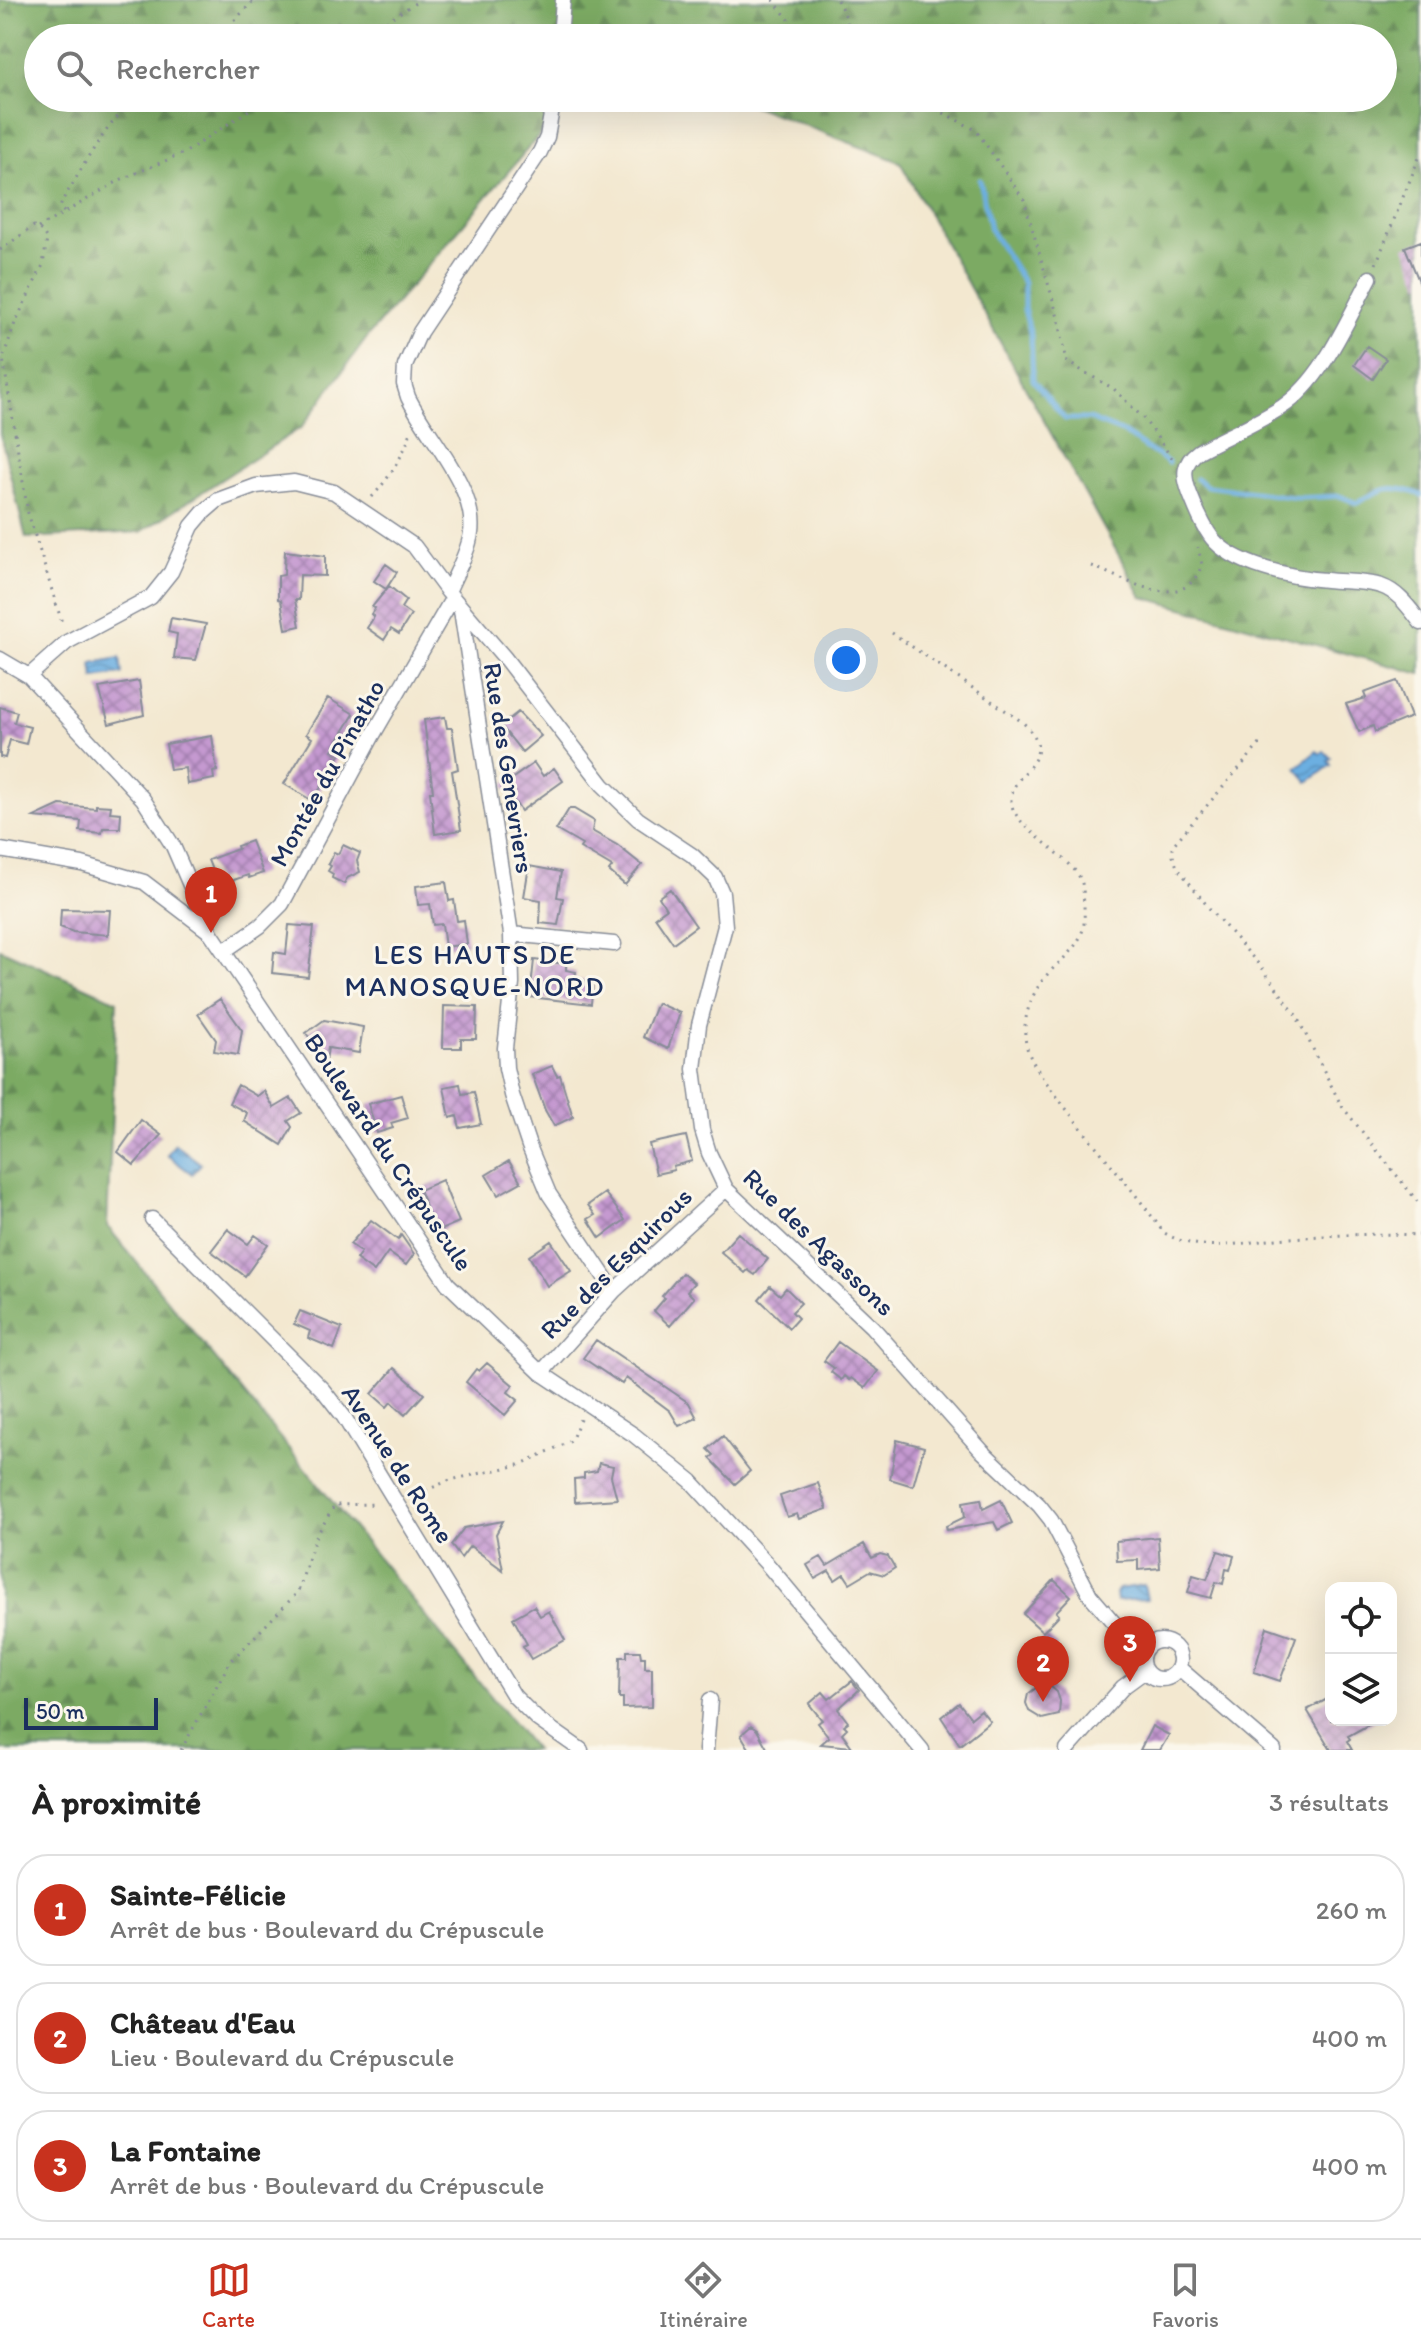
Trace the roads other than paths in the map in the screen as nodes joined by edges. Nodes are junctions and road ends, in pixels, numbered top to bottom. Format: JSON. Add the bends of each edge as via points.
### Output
{"nodes":[{"id":1,"x":563,"y":0,"type":"edge"},
{"id":2,"x":561,"y":24,"type":"edge"},
{"id":3,"x":551,"y":112,"type":"edge"},
{"id":4,"x":1370,"y":278,"type":"road end"},
{"id":5,"x":454,"y":600,"type":"junction"},
{"id":6,"x":1421,"y":623,"type":"edge"},
{"id":7,"x":0,"y":659,"type":"edge"},
{"id":8,"x":29,"y":676,"type":"junction"},
{"id":9,"x":0,"y":850,"type":"edge"},
{"id":10,"x":211,"y":933,"type":"junction"},
{"id":11,"x":511,"y":934,"type":"junction"},
{"id":12,"x":614,"y":944,"type":"dead end"},
{"id":13,"x":224,"y":951,"type":"junction"},
{"id":14,"x":726,"y":1189,"type":"junction"},
{"id":15,"x":152,"y":1219,"type":"dead end"},
{"id":16,"x":614,"y":1291,"type":"junction"},
{"id":17,"x":541,"y":1373,"type":"junction"},
{"id":18,"x":1145,"y":1650,"type":"junction"},
{"id":19,"x":1179,"y":1668,"type":"junction"},
{"id":20,"x":1145,"y":1671,"type":"junction"},
{"id":21,"x":710,"y":1700,"type":"dead end"},
{"id":22,"x":581,"y":1750,"type":"edge"},
{"id":23,"x":706,"y":1750,"type":"edge"},
{"id":24,"x":922,"y":1750,"type":"edge"},
{"id":25,"x":1067,"y":1750,"type":"edge"},
{"id":26,"x":1274,"y":1750,"type":"edge"}],
"edges":[{"from":1,"to":2,"type":"street"},
{"from":3,"to":5,"type":"street","name":"Montée du Pinatho","via":[[540,152],[420,332],[405,366],[404,384],[417,415],[460,484],[471,517]]},
{"from":4,"to":6,"type":"street","via":[[1335,345],[1299,392],[1282,407],[1193,455],[1185,474],[1203,524],[1225,550],[1247,562],[1310,579],[1382,586]]},
{"from":5,"to":8,"type":"street","name":"Rue des Agassons","via":[[414,546],[361,508],[312,485],[271,483],[218,500],[192,526],[171,572],[151,597],[67,642]]},
{"from":5,"to":11,"type":"street","name":"Rue des Genevriers"},
{"from":5,"to":13,"type":"street","name":"Montée du Pinatho","via":[[373,735],[282,904]]},
{"from":5,"to":14,"type":"street","name":"Rue des Agassons","via":[[603,785],[638,819],[715,877],[725,926],[699,1025],[694,1069],[702,1130]]},
{"from":7,"to":8,"type":"street"},
{"from":8,"to":10,"type":"street","via":[[143,799],[173,846]]},
{"from":9,"to":10,"type":"street","via":[[82,864],[144,882]]},
{"from":10,"to":13,"type":"street","name":"Boulevard du Crépuscule"},
{"from":11,"to":12,"type":"street"},
{"from":11,"to":16,"type":"street","name":"Rue des Genevriers","via":[[505,1048],[512,1095],[549,1194]]},
{"from":13,"to":17,"type":"street","name":"Boulevard du Crépuscule","via":[[437,1270]]},
{"from":14,"to":16,"type":"street","name":"Rue des Esquirous"},
{"from":14,"to":18,"type":"street","name":"Rue des Agassons","via":[[872,1327],[982,1451],[1039,1505],[1090,1595]]},
{"from":15,"to":22,"type":"street","name":"Avenue de Rome","via":[[323,1390],[514,1696]]},
{"from":16,"to":17,"type":"street","name":"Rue des Esquirous"},
{"from":17,"to":24,"type":"street","name":"Boulevard du Crépuscule","via":[[634,1435],[691,1481]]},
{"from":18,"to":19,"type":"street","via":[[1155,1642],[1167,1642],[1180,1655]]},
{"from":18,"to":20,"type":"street"},
{"from":19,"to":20,"type":"street","via":[[1159,1679]]},
{"from":19,"to":26,"type":"street"},
{"from":20,"to":25,"type":"street","via":[[1123,1687]]},
{"from":21,"to":23,"type":"street"}]}
